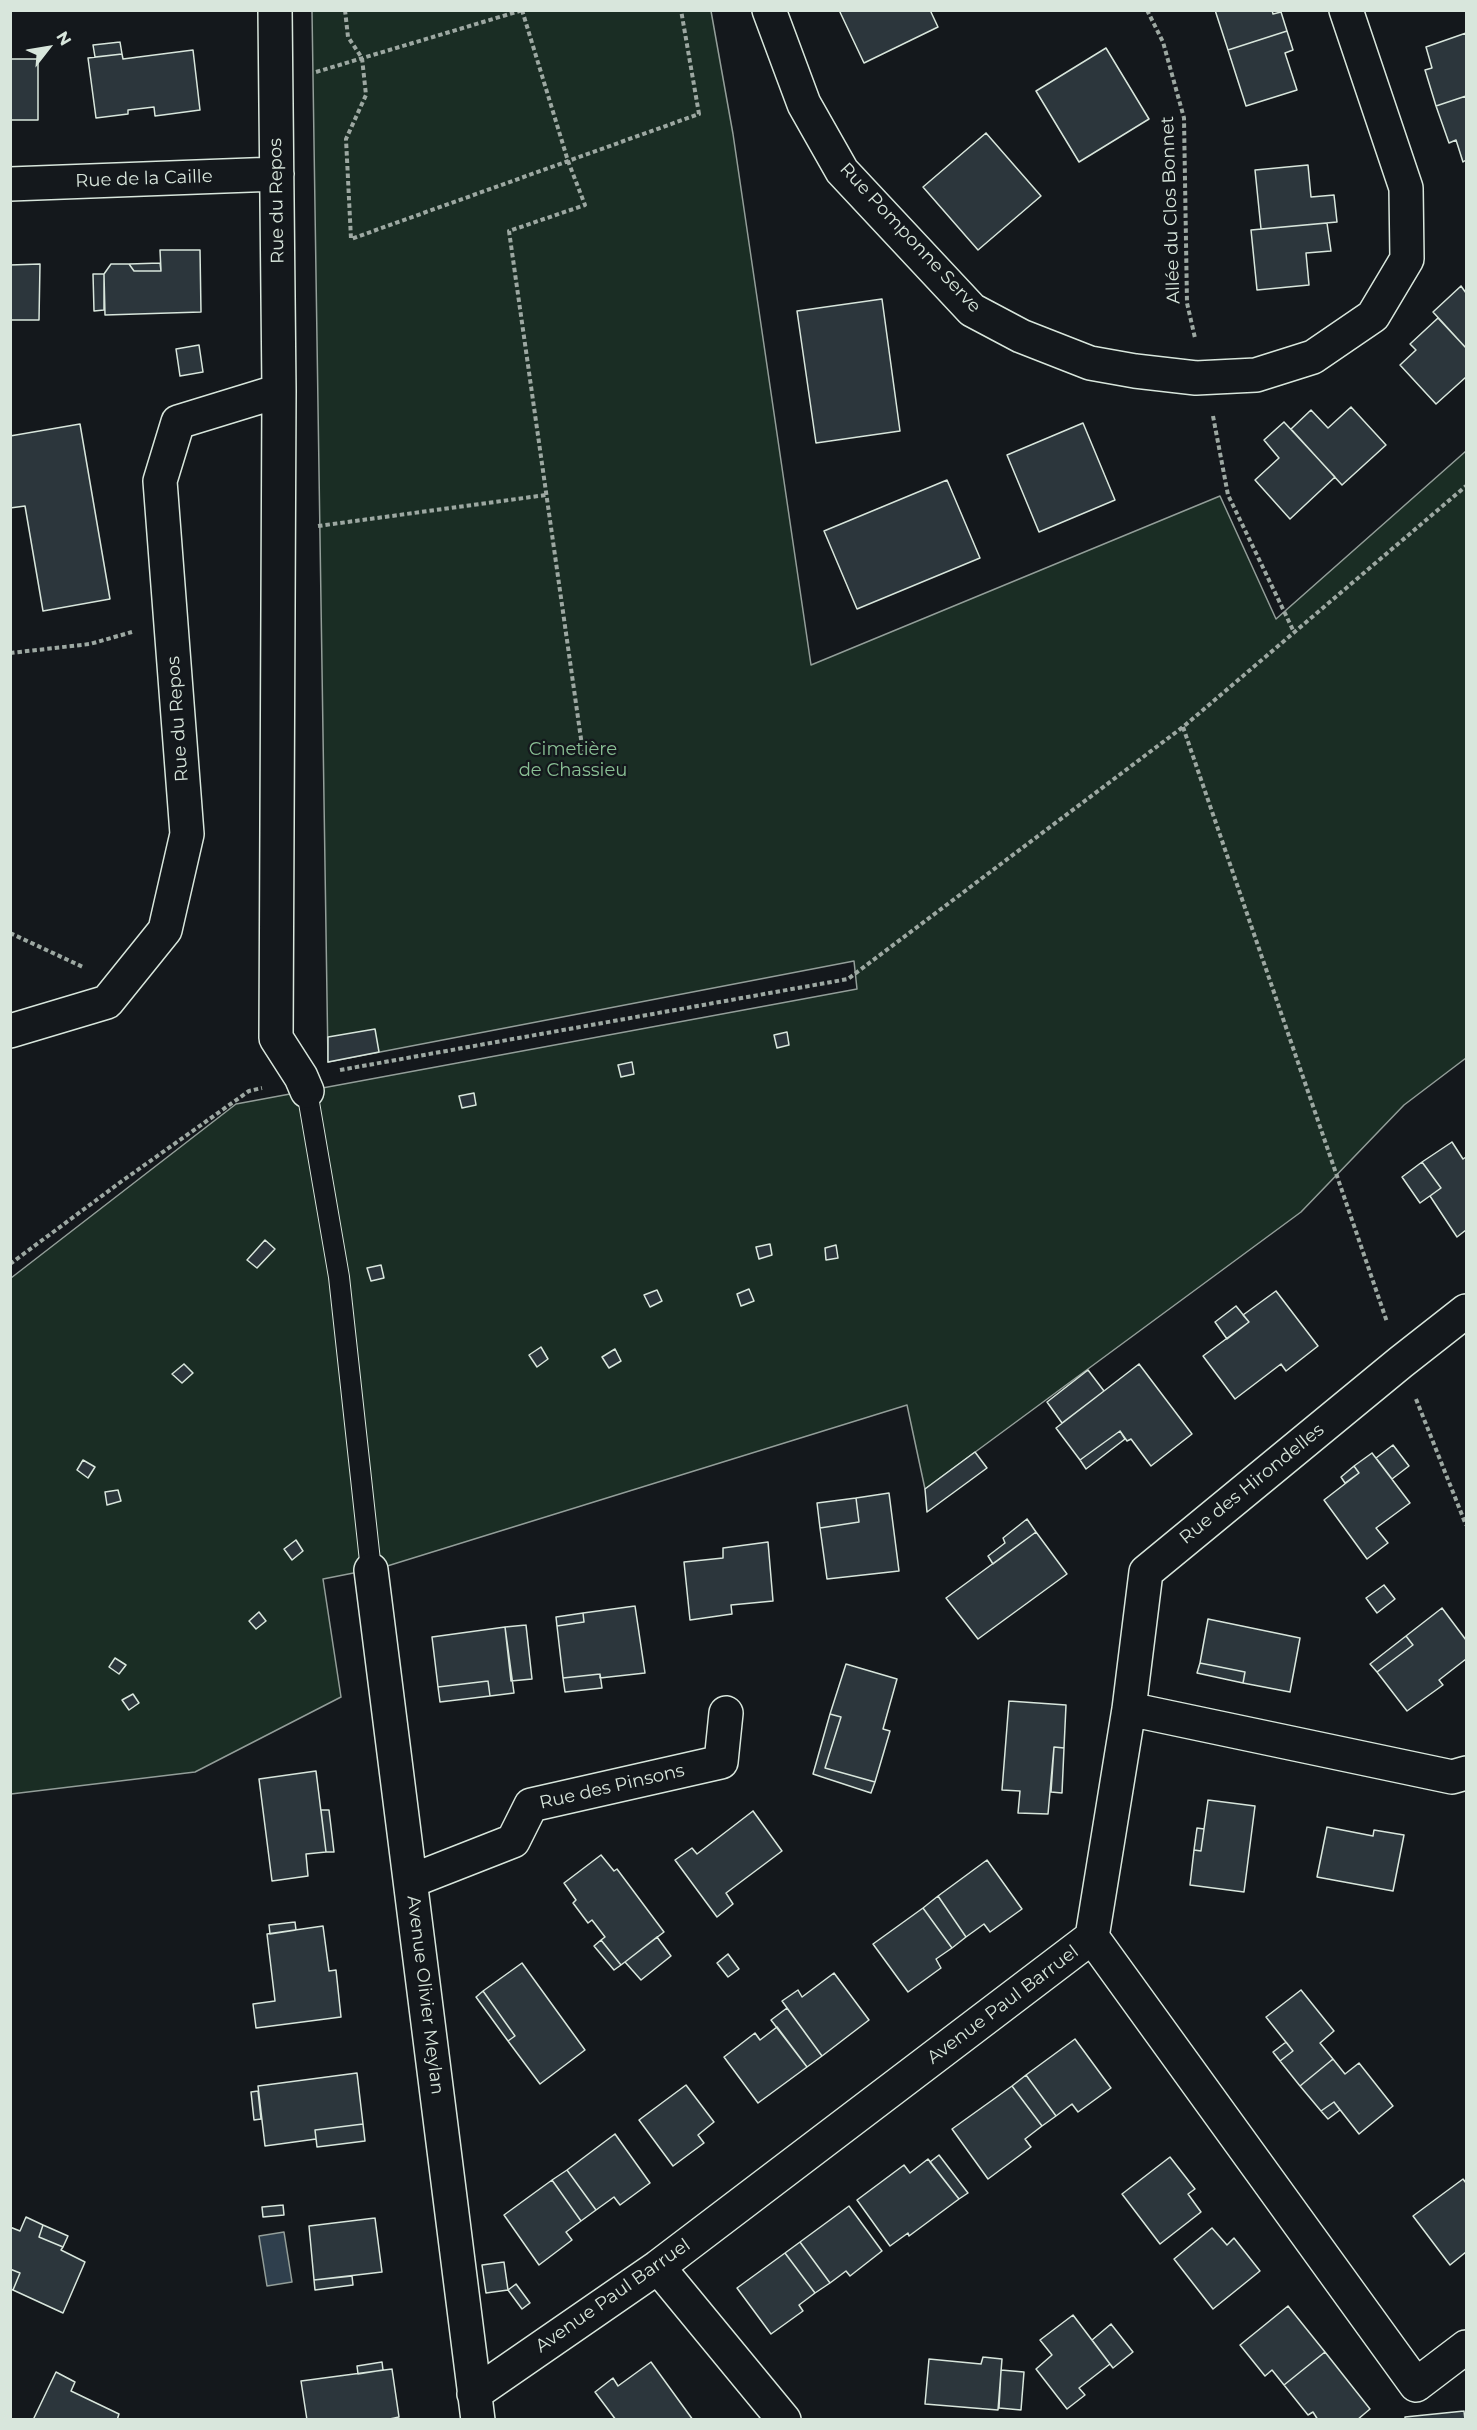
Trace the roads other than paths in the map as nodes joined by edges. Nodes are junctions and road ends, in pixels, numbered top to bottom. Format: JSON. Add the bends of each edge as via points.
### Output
{"nodes":[{"id":1,"x":275,"y":10,"type":"edge"},
{"id":2,"x":769,"y":10,"type":"edge"},
{"id":3,"x":1346,"y":10,"type":"edge"},
{"id":4,"x":277,"y":174,"type":"junction"},
{"id":5,"x":10,"y":184,"type":"edge"},
{"id":6,"x":279,"y":391,"type":"junction"},
{"id":7,"x":10,"y":1031,"type":"edge"},
{"id":8,"x":304,"y":1084,"type":"joint"},
{"id":9,"x":1467,"y":1311,"type":"edge"},
{"id":10,"x":371,"y":1570,"type":"joint"},
{"id":11,"x":1130,"y":1709,"type":"junction"},
{"id":12,"x":726,"y":1713,"type":"dead end"},
{"id":13,"x":1467,"y":1773,"type":"edge"},
{"id":14,"x":411,"y":1881,"type":"junction"},
{"id":15,"x":1092,"y":1937,"type":"junction"},
{"id":16,"x":658,"y":2267,"type":"junction"},
{"id":17,"x":1467,"y":2347,"type":"edge"},
{"id":18,"x":476,"y":2407,"type":"edge"},
{"id":19,"x":784,"y":2420,"type":"edge"}],
"edges":[{"from":1,"to":4,"type":"street","name":"Rue du Repos"},
{"from":2,"to":3,"type":"street","name":"Rue Pomponne Serve","via":[[804,104],[842,171],[972,310],[1021,336],[1090,363],[1205,378],[1256,375],[1313,357],[1373,316],[1407,259],[1406,188]]},
{"from":4,"to":5,"type":"street","name":"Rue de la Caille"},
{"from":4,"to":6,"type":"street","name":"Rue du Repos"},
{"from":6,"to":7,"type":"street","name":"Rue du Repos","via":[[178,422],[160,481],[187,834],[165,930],[107,1002]]},
{"from":6,"to":8,"type":"street","name":"Rue du Repos","via":[[276,1038]]},
{"from":8,"to":10,"type":"lane","via":[[339,1277]]},
{"from":9,"to":11,"type":"street","name":"Rue des Hirondelles","via":[[1146,1572]]},
{"from":10,"to":14,"type":"street","name":"Avenue Olivier Meylan"},
{"from":11,"to":13,"type":"street","via":[[1452,1777]]},
{"from":11,"to":15,"type":"street","name":"Rue des Hirondelles"},
{"from":12,"to":14,"type":"street","name":"Rue des Pinsons","via":[[721,1762],[531,1805],[513,1841]]},
{"from":14,"to":18,"type":"street","name":"Avenue Olivier Meylan"},
{"from":15,"to":16,"type":"street","name":"Avenue Paul Barruel"},
{"from":15,"to":17,"type":"street","name":"Avenue Paul Barruel","via":[[1416,2385]]},
{"from":16,"to":18,"type":"street","name":"Avenue Paul Barruel"},
{"from":16,"to":19,"type":"street"}]}
